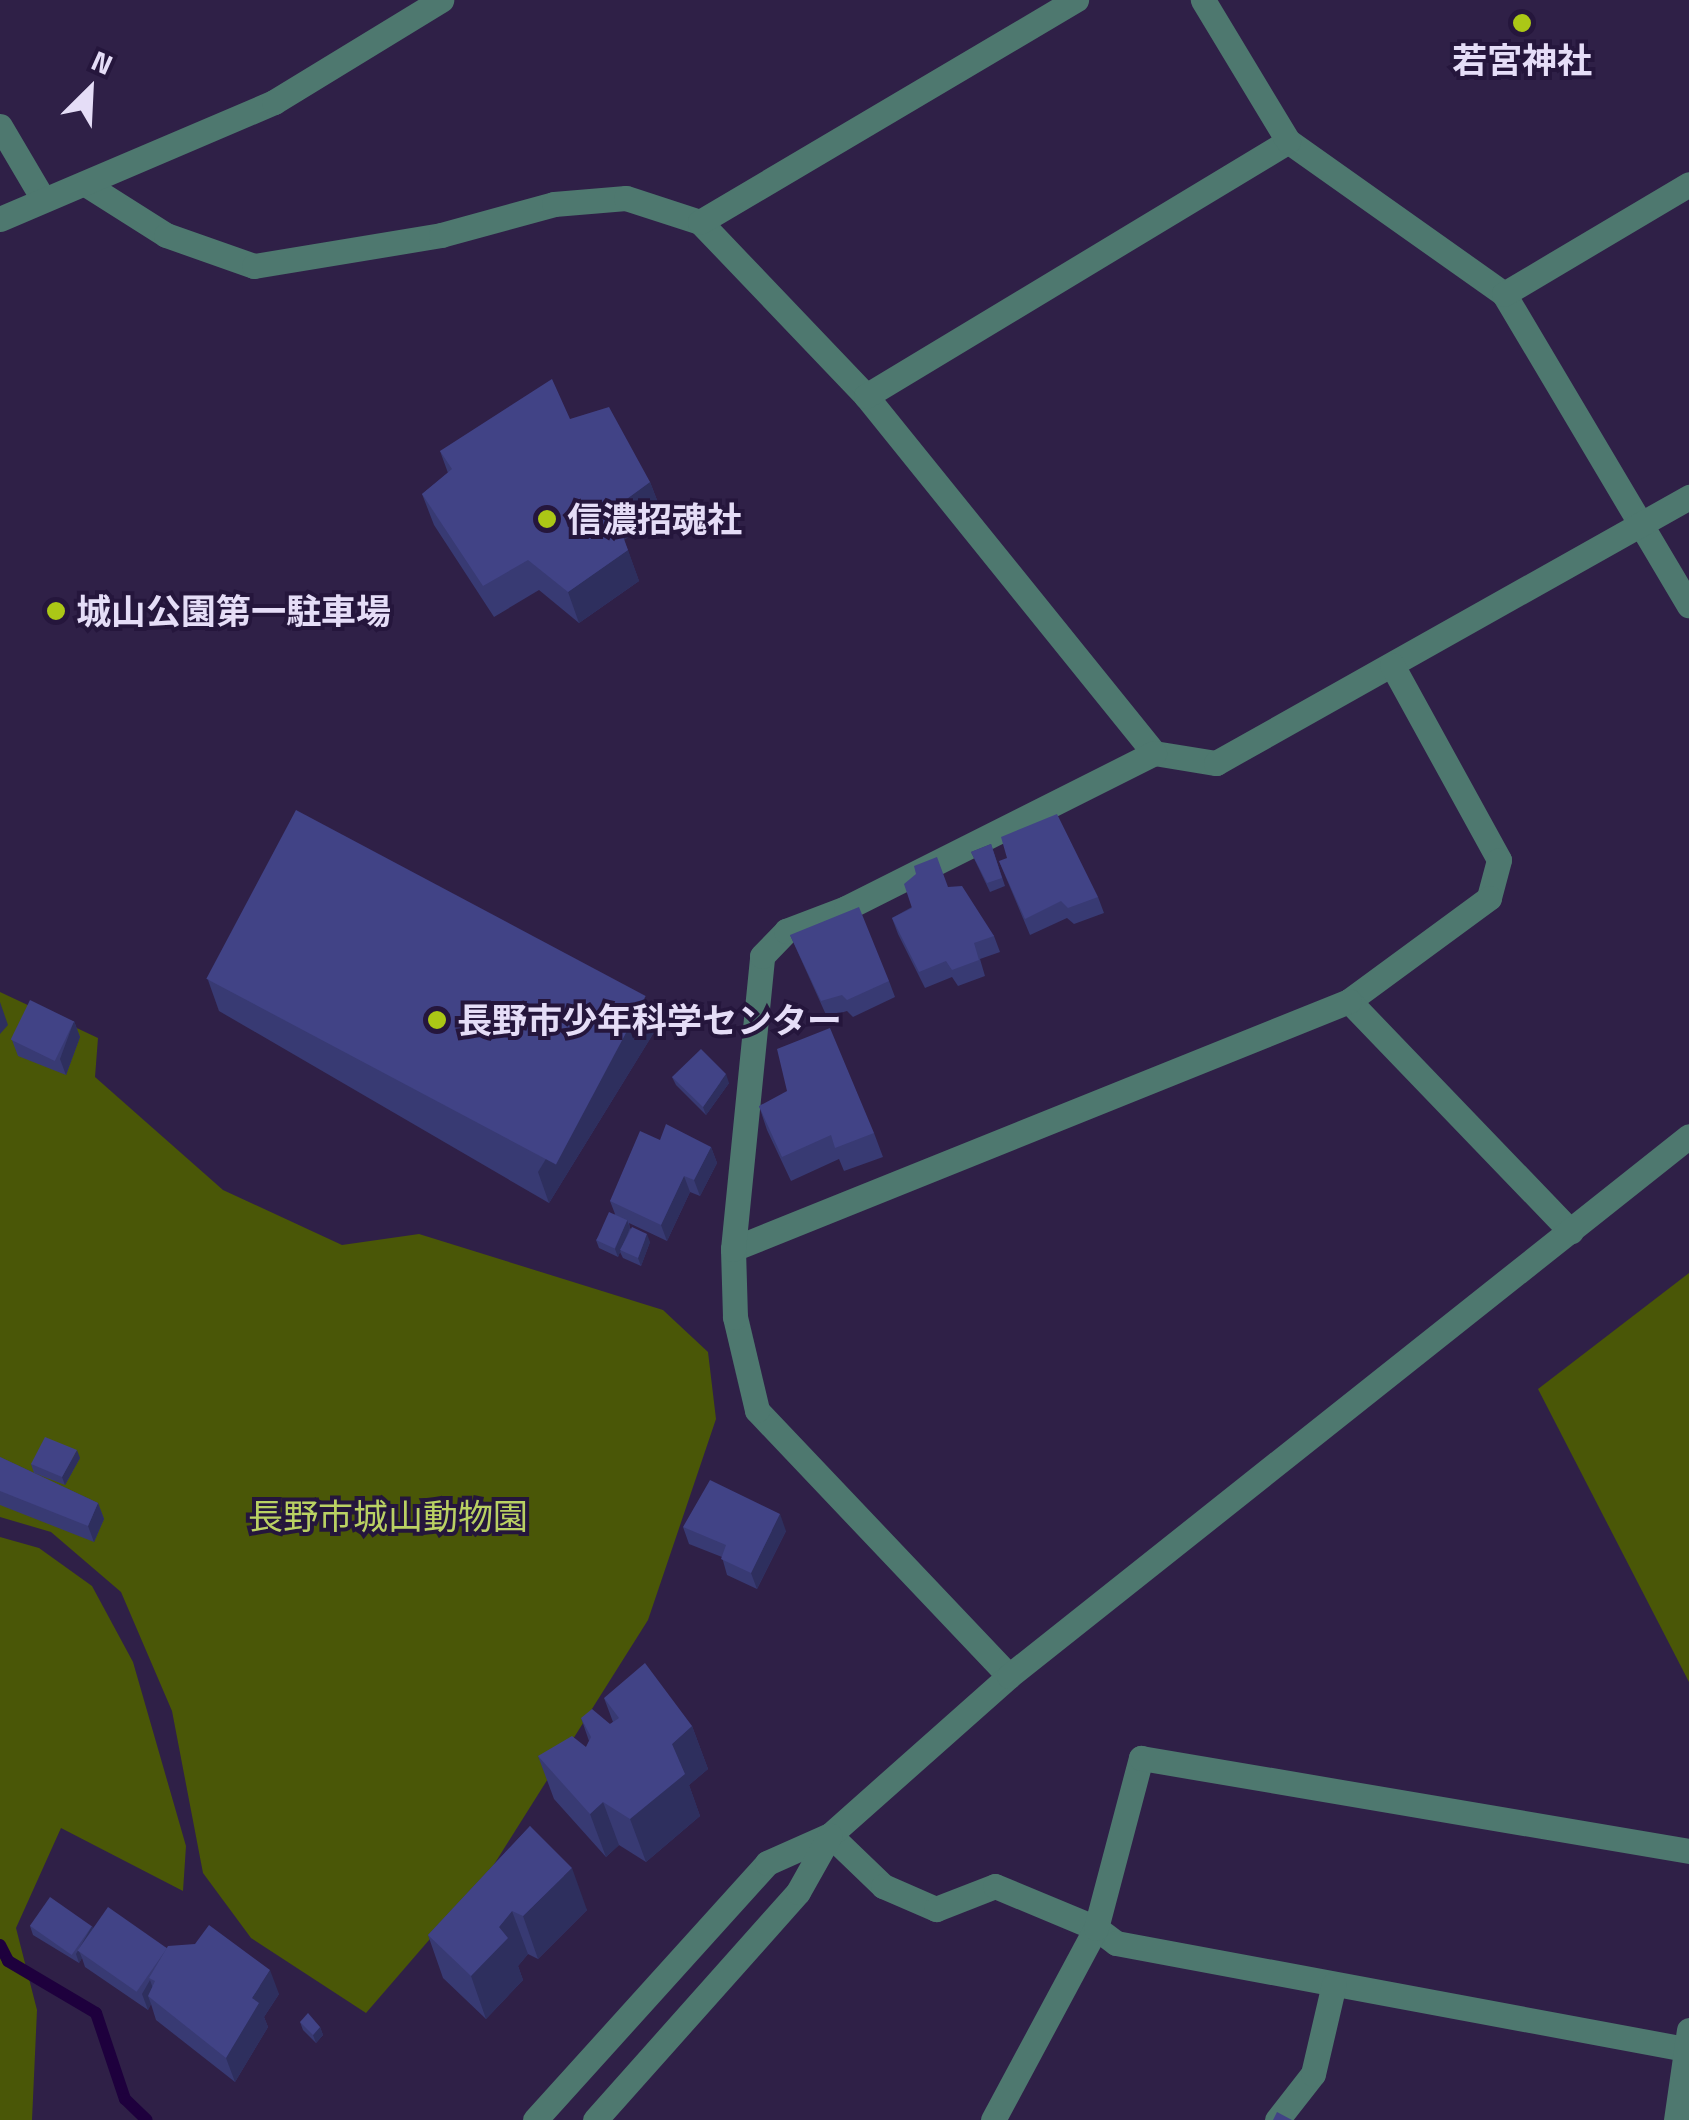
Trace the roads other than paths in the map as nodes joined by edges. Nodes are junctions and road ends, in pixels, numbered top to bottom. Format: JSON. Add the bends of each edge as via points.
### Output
{"nodes":[{"id":1,"x":441,"y":0,"type":"edge"},
{"id":2,"x":1076,"y":0,"type":"edge"},
{"id":3,"x":1203,"y":0,"type":"edge"},
{"id":4,"x":0,"y":126,"type":"edge"},
{"id":5,"x":1288,"y":141,"type":"junction"},
{"id":6,"x":1689,"y":184,"type":"edge"},
{"id":7,"x":87,"y":185,"type":"junction"},
{"id":8,"x":43,"y":199,"type":"junction"},
{"id":9,"x":0,"y":219,"type":"edge"},
{"id":10,"x":700,"y":222,"type":"junction"},
{"id":11,"x":1504,"y":294,"type":"junction"},
{"id":12,"x":866,"y":396,"type":"junction"},
{"id":13,"x":1689,"y":497,"type":"edge"},
{"id":14,"x":1638,"y":524,"type":"junction"},
{"id":15,"x":1689,"y":605,"type":"edge"},
{"id":16,"x":1392,"y":665,"type":"junction"},
{"id":17,"x":1154,"y":753,"type":"junction"},
{"id":18,"x":1349,"y":1001,"type":"junction"},
{"id":19,"x":1689,"y":1136,"type":"edge"},
{"id":20,"x":1570,"y":1232,"type":"junction"},
{"id":21,"x":733,"y":1248,"type":"junction"},
{"id":22,"x":1009,"y":1676,"type":"junction"},
{"id":23,"x":830,"y":1835,"type":"junction"},
{"id":24,"x":1689,"y":1851,"type":"edge"},
{"id":25,"x":1096,"y":1928,"type":"junction"},
{"id":26,"x":1334,"y":1984,"type":"junction"},
{"id":27,"x":1687,"y":2040,"type":"edge"},
{"id":28,"x":535,"y":2120,"type":"edge"},
{"id":29,"x":594,"y":2120,"type":"edge"},
{"id":30,"x":993,"y":2120,"type":"edge"},
{"id":31,"x":1277,"y":2120,"type":"edge"},
{"id":32,"x":1676,"y":2120,"type":"edge"}],
"edges":[{"from":1,"to":7,"type":"street","via":[[274,102]]},
{"from":2,"to":10,"type":"street"},
{"from":3,"to":5,"type":"street"},
{"from":4,"to":8,"type":"street"},
{"from":5,"to":11,"type":"street"},
{"from":5,"to":12,"type":"street"},
{"from":6,"to":11,"type":"street"},
{"from":7,"to":8,"type":"street"},
{"from":7,"to":10,"type":"street","via":[[166,235],[254,266],[440,235],[554,204],[626,198]]},
{"from":8,"to":9,"type":"street"},
{"from":10,"to":12,"type":"street"},
{"from":11,"to":14,"type":"street"},
{"from":12,"to":17,"type":"street"},
{"from":13,"to":14,"type":"street"},
{"from":14,"to":15,"type":"street"},
{"from":14,"to":16,"type":"street"},
{"from":16,"to":17,"type":"street","via":[[1216,763]]},
{"from":16,"to":18,"type":"street","via":[[1499,860],[1489,898]]},
{"from":17,"to":21,"type":"street","via":[[846,908],[786,931],[762,956]]},
{"from":18,"to":20,"type":"street"},
{"from":18,"to":21,"type":"street"},
{"from":19,"to":20,"type":"street"},
{"from":20,"to":22,"type":"street"},
{"from":21,"to":22,"type":"street","via":[[735,1317],[756,1410]]},
{"from":22,"to":23,"type":"street"},
{"from":23,"to":25,"type":"street","via":[[883,1886],[936,1909],[995,1886]]},
{"from":23,"to":28,"type":"street","via":[[767,1863]]},
{"from":23,"to":29,"type":"street","via":[[798,1892]]},
{"from":24,"to":25,"type":"street","via":[[1141,1758]]},
{"from":25,"to":26,"type":"street","via":[[1116,1943]]},
{"from":25,"to":30,"type":"street"},
{"from":26,"to":27,"type":"street"},
{"from":26,"to":31,"type":"street","via":[[1313,2074]]},
{"from":27,"to":32,"type":"street"}]}
